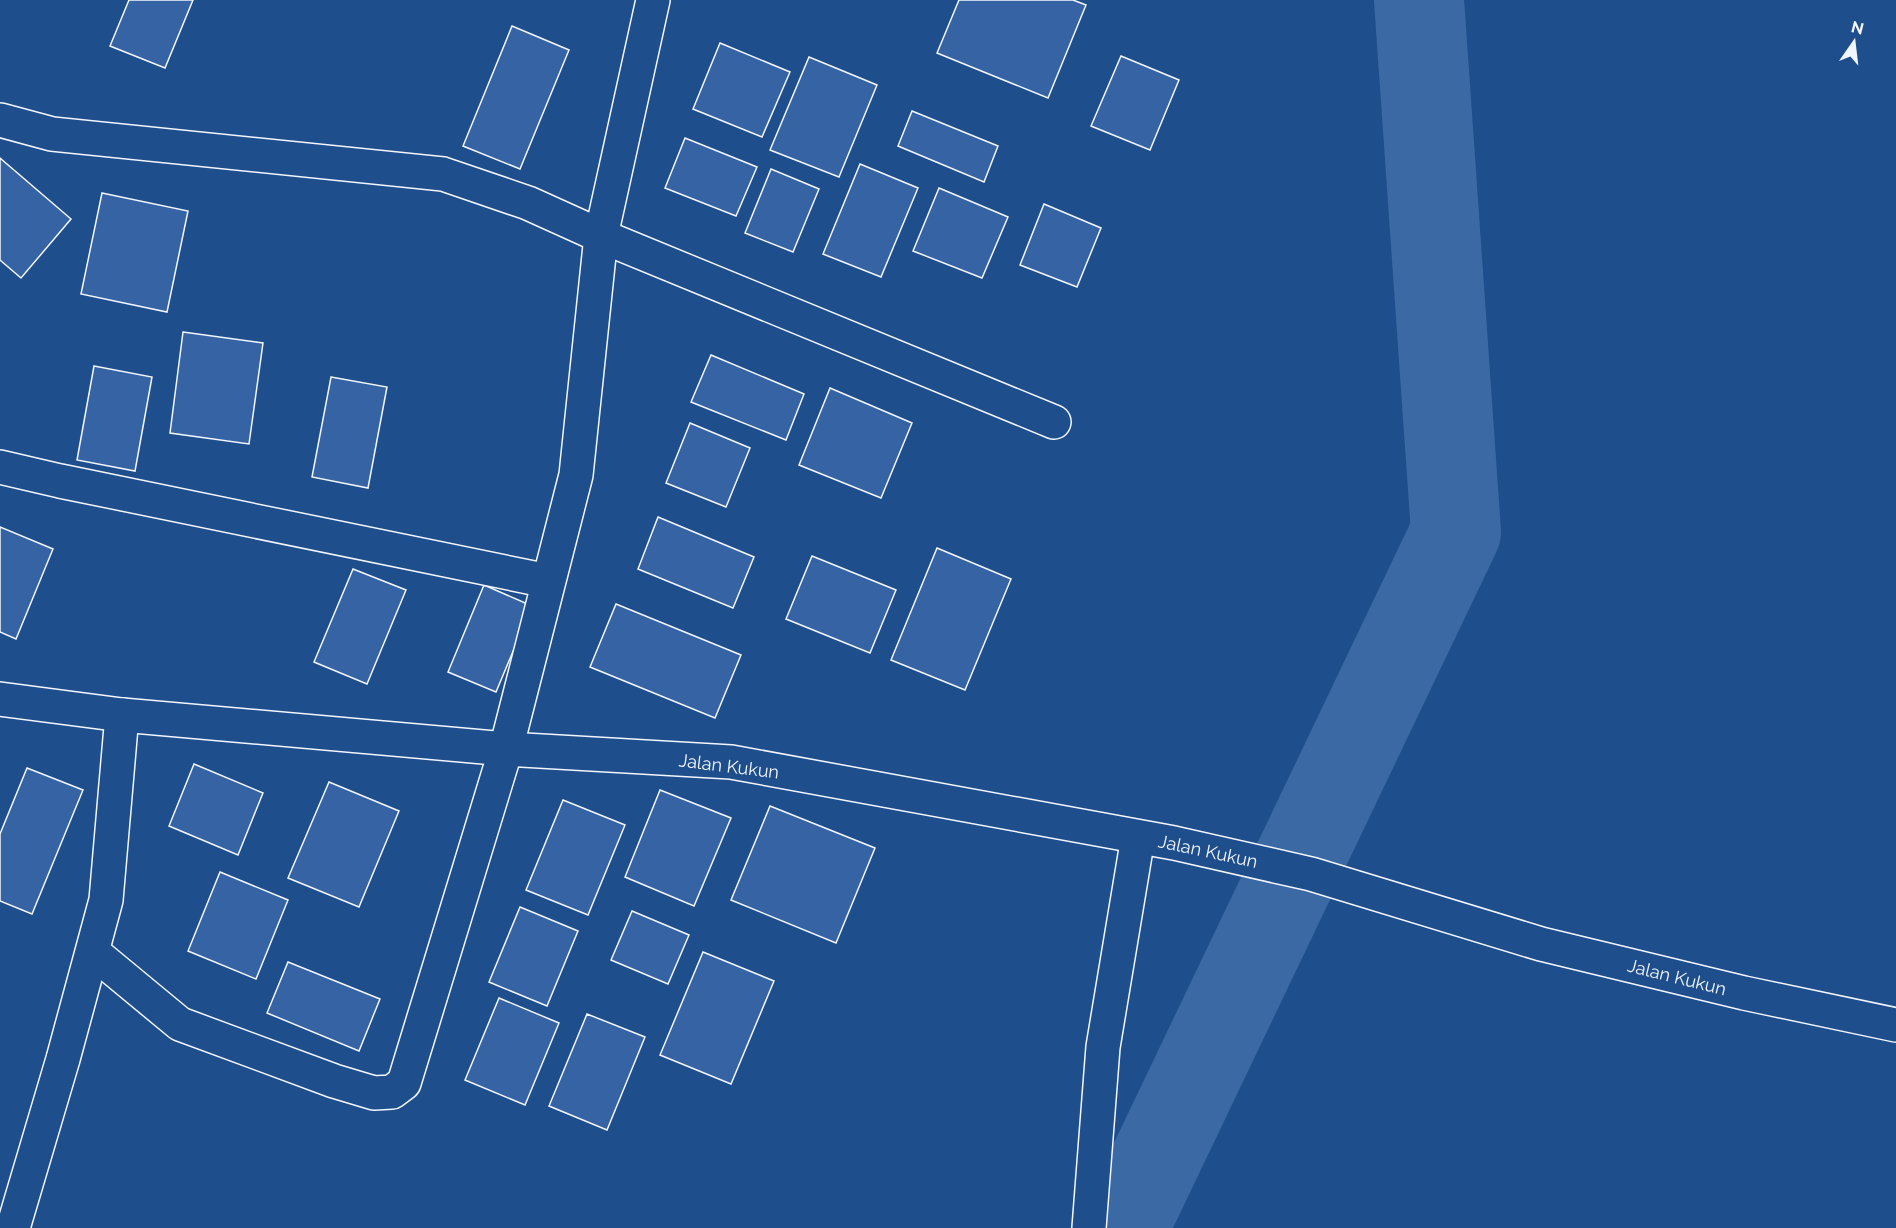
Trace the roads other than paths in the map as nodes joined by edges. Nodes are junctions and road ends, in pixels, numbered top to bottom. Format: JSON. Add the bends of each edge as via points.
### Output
{"nodes":[{"id":1,"x":645,"y":2,"type":"edge"},
{"id":2,"x":0,"y":120,"type":"edge"},
{"id":3,"x":601,"y":236,"type":"junction"},
{"id":4,"x":1054,"y":422,"type":"dead end"},
{"id":5,"x":0,"y":467,"type":"edge"},
{"id":6,"x":548,"y":581,"type":"junction"},
{"id":7,"x":0,"y":699,"type":"edge"},
{"id":8,"x":122,"y":716,"type":"junction"},
{"id":9,"x":506,"y":750,"type":"junction"},
{"id":10,"x":1138,"y":837,"type":"junction"},
{"id":11,"x":93,"y":952,"type":"junction"},
{"id":12,"x":1896,"y":1025,"type":"edge"},
{"id":13,"x":14,"y":1228,"type":"edge"},
{"id":14,"x":1089,"y":1228,"type":"edge"}],
"edges":[{"from":1,"to":3,"type":"street"},
{"from":2,"to":3,"type":"street","via":[[52,134],[444,174],[528,203]]},
{"from":3,"to":4,"type":"street"},
{"from":3,"to":6,"type":"street","via":[[576,475]]},
{"from":5,"to":6,"type":"street"},
{"from":6,"to":9,"type":"street"},
{"from":7,"to":8,"type":"street","name":"Jalan Kukun"},
{"from":8,"to":9,"type":"street","name":"Jalan Kukun"},
{"from":8,"to":11,"type":"street","via":[[106,900]]},
{"from":9,"to":10,"type":"street","name":"Jalan Kukun","via":[[731,762]]},
{"from":9,"to":11,"type":"street","via":[[404,1083],[392,1092],[374,1093],[334,1081],[180,1024]]},
{"from":10,"to":12,"type":"street","name":"Jalan Kukun","via":[[1311,874],[1541,944]]},
{"from":10,"to":14,"type":"street","via":[[1103,1047]]},
{"from":11,"to":13,"type":"street"}]}
